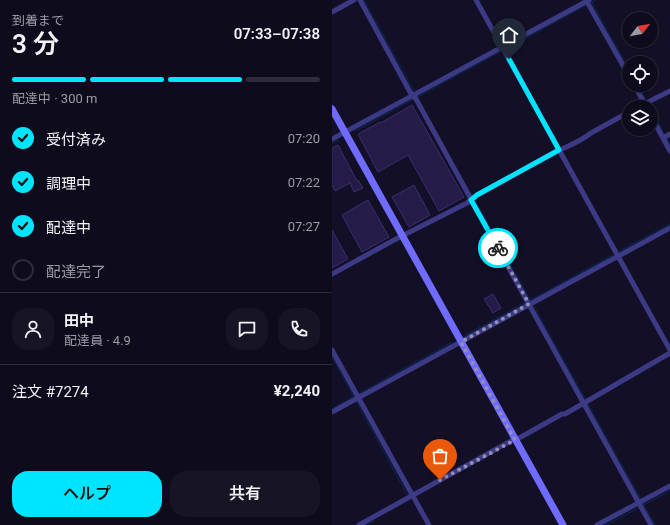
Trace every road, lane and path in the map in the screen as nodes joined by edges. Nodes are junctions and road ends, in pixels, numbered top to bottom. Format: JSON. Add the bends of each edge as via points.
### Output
{"nodes":[{"id":1,"x":354,"y":0,"type":"edge"},
{"id":2,"x":360,"y":0,"type":"edge"},
{"id":3,"x":476,"y":0,"type":"edge"},
{"id":4,"x":588,"y":0,"type":"edge"},
{"id":5,"x":332,"y":12,"type":"edge"},
{"id":6,"x":502,"y":46,"type":"junction"},
{"id":7,"x":622,"y":63,"type":"edge"},
{"id":8,"x":670,"y":91,"type":"edge"},
{"id":9,"x":415,"y":96,"type":"junction"},
{"id":10,"x":655,"y":100,"type":"edge"},
{"id":11,"x":332,"y":109,"type":"edge"},
{"id":12,"x":622,"y":116,"type":"edge"},
{"id":13,"x":658,"y":129,"type":"edge"},
{"id":14,"x":345,"y":132,"type":"junction"},
{"id":15,"x":670,"y":134,"type":"edge"},
{"id":16,"x":663,"y":138,"type":"junction"},
{"id":17,"x":332,"y":139,"type":"edge"},
{"id":18,"x":559,"y":150,"type":"junction"},
{"id":19,"x":670,"y":151,"type":"edge"},
{"id":20,"x":473,"y":198,"type":"junction"},
{"id":21,"x":670,"y":228,"type":"edge"},
{"id":22,"x":402,"y":236,"type":"junction"},
{"id":23,"x":618,"y":256,"type":"junction"},
{"id":24,"x":332,"y":274,"type":"edge"},
{"id":25,"x":529,"y":303,"type":"junction"},
{"id":26,"x":461,"y":342,"type":"junction"},
{"id":27,"x":332,"y":350,"type":"edge"},
{"id":28,"x":670,"y":350,"type":"edge"},
{"id":29,"x":670,"y":353,"type":"edge"},
{"id":30,"x":356,"y":397,"type":"junction"},
{"id":31,"x":585,"y":403,"type":"junction"},
{"id":32,"x":332,"y":412,"type":"edge"},
{"id":33,"x":515,"y":440,"type":"junction"},
{"id":34,"x":670,"y":486,"type":"edge"},
{"id":35,"x":413,"y":496,"type":"junction"},
{"id":36,"x":641,"y":504,"type":"junction"},
{"id":37,"x":359,"y":525,"type":"edge"},
{"id":38,"x":429,"y":525,"type":"edge"},
{"id":39,"x":563,"y":525,"type":"edge"},
{"id":40,"x":597,"y":525,"type":"edge"},
{"id":41,"x":651,"y":525,"type":"edge"}],
"edges":[{"from":1,"to":5,"type":"street"},
{"from":2,"to":9,"type":"street"},
{"from":3,"to":6,"type":"street"},
{"from":4,"to":6,"type":"street"},
{"from":4,"to":7,"type":"street"},
{"from":6,"to":9,"type":"street"},
{"from":6,"to":18,"type":"street"},
{"from":8,"to":10,"type":"street"},
{"from":9,"to":14,"type":"street"},
{"from":9,"to":20,"type":"street"},
{"from":11,"to":14,"type":"street"},
{"from":12,"to":18,"type":"street"},
{"from":13,"to":16,"type":"street"},
{"from":14,"to":17,"type":"street"},
{"from":14,"to":22,"type":"street"},
{"from":15,"to":16,"type":"street"},
{"from":16,"to":19,"type":"street"},
{"from":18,"to":20,"type":"street"},
{"from":18,"to":23,"type":"street"},
{"from":20,"to":22,"type":"street"},
{"from":20,"to":25,"type":"street"},
{"from":21,"to":23,"type":"street"},
{"from":22,"to":24,"type":"street"},
{"from":22,"to":26,"type":"street"},
{"from":23,"to":25,"type":"street"},
{"from":23,"to":28,"type":"street"},
{"from":25,"to":26,"type":"street"},
{"from":25,"to":31,"type":"street"},
{"from":26,"to":30,"type":"street"},
{"from":26,"to":33,"type":"street"},
{"from":27,"to":30,"type":"street"},
{"from":29,"to":31,"type":"street"},
{"from":30,"to":32,"type":"street"},
{"from":30,"to":35,"type":"street"},
{"from":31,"to":33,"type":"street"},
{"from":31,"to":36,"type":"street"},
{"from":33,"to":35,"type":"street"},
{"from":33,"to":39,"type":"street"},
{"from":34,"to":36,"type":"street"},
{"from":35,"to":37,"type":"street"},
{"from":35,"to":38,"type":"street"},
{"from":36,"to":40,"type":"street"},
{"from":36,"to":41,"type":"street"}]}
